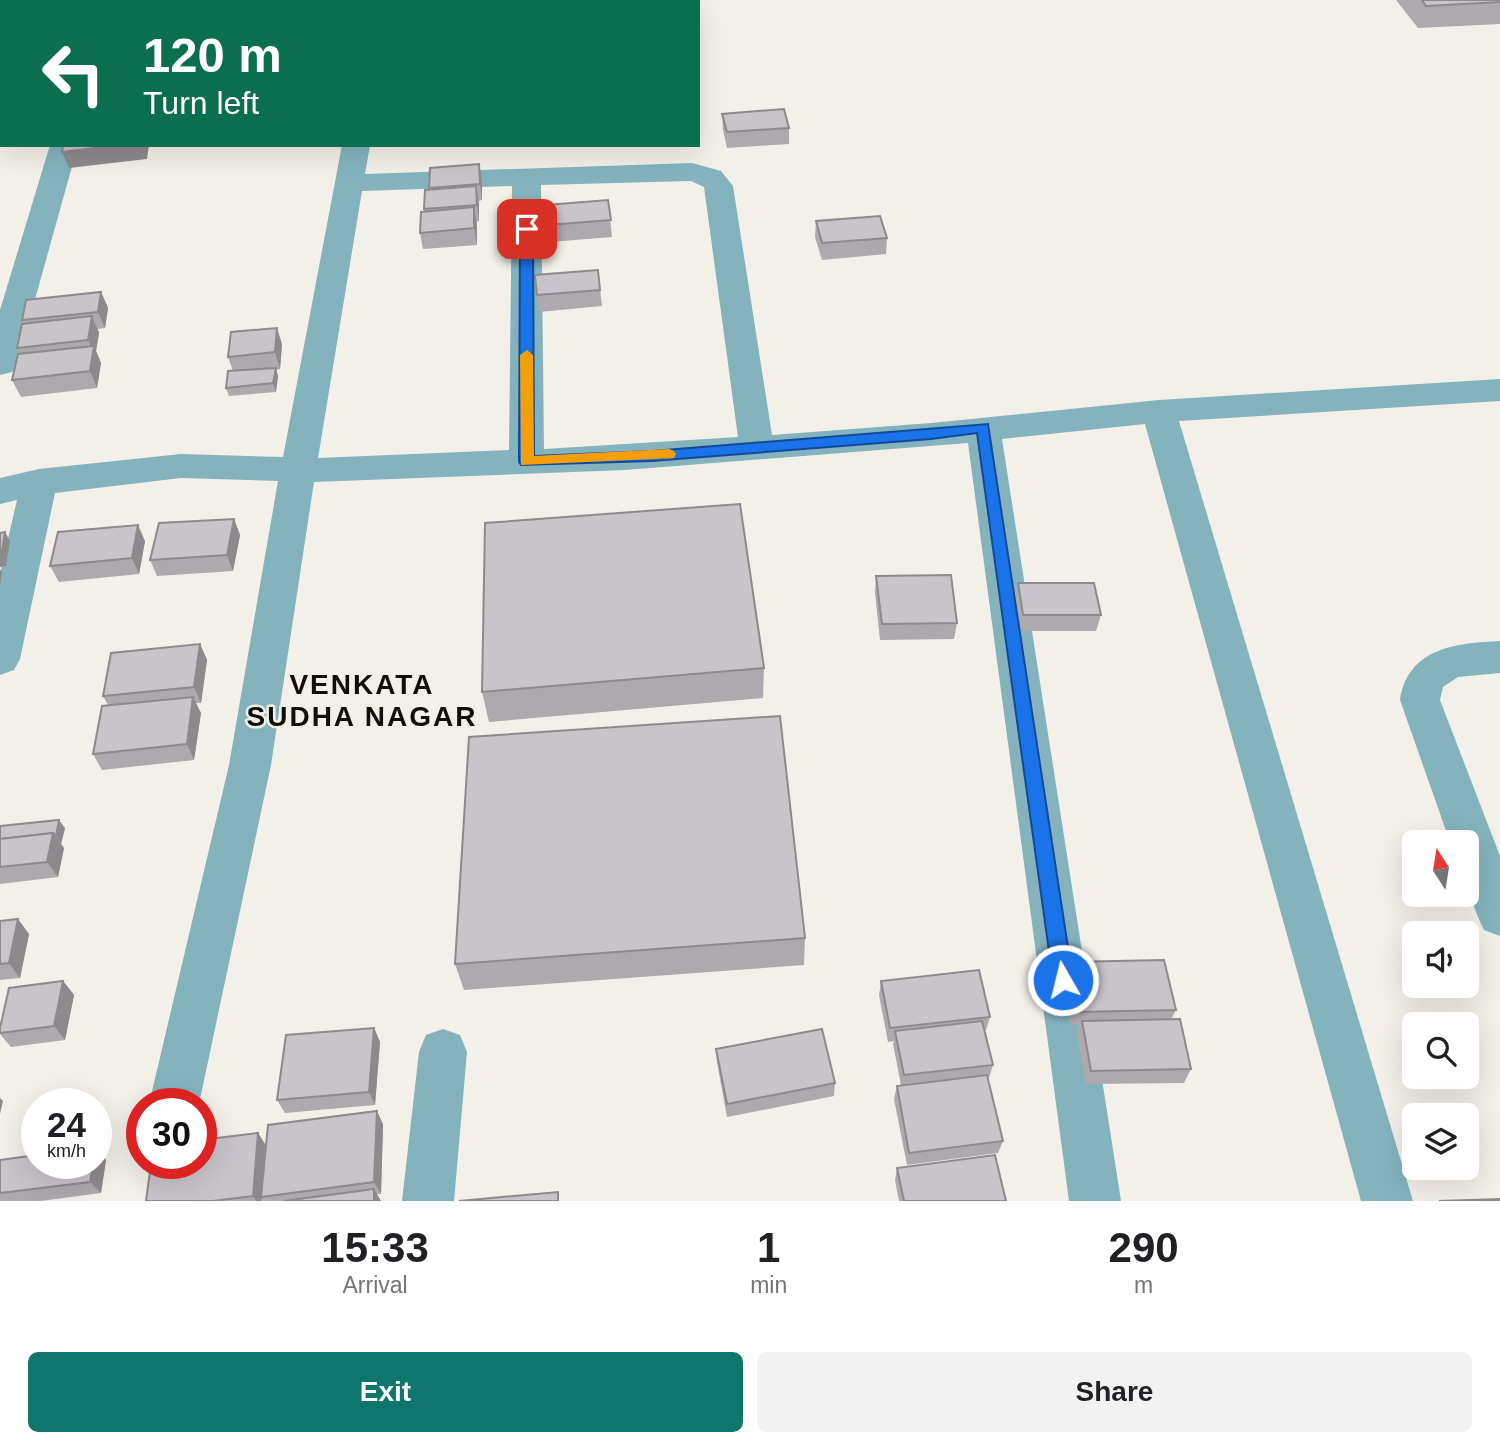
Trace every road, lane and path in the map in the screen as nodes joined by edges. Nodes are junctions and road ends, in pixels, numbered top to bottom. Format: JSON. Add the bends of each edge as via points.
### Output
{"nodes":[{"id":1,"x":63,"y":147,"type":"edge"},
{"id":2,"x":356,"y":147,"type":"edge"},
{"id":3,"x":527,"y":177,"type":"junction"},
{"id":4,"x":349,"y":183,"type":"junction"},
{"id":5,"x":0,"y":364,"type":"edge"},
{"id":6,"x":1500,"y":390,"type":"edge"},
{"id":7,"x":1148,"y":426,"type":"junction"},
{"id":8,"x":983,"y":428,"type":"junction"},
{"id":9,"x":757,"y":448,"type":"junction"},
{"id":10,"x":527,"y":462,"type":"junction"},
{"id":11,"x":298,"y":469,"type":"junction"},
{"id":12,"x":39,"y":482,"type":"junction"},
{"id":13,"x":0,"y":491,"type":"edge"},
{"id":14,"x":1500,"y":657,"type":"edge"},
{"id":15,"x":0,"y":659,"type":"edge"},
{"id":16,"x":1500,"y":916,"type":"edge"},
{"id":17,"x":443,"y":1052,"type":"dead end"},
{"id":18,"x":178,"y":1088,"type":"edge"},
{"id":19,"x":428,"y":1201,"type":"edge"},
{"id":20,"x":1095,"y":1201,"type":"edge"},
{"id":21,"x":1387,"y":1201,"type":"edge"}],
"edges":[{"from":1,"to":5,"type":"street"},
{"from":2,"to":4,"type":"street"},
{"from":3,"to":4,"type":"street"},
{"from":3,"to":9,"type":"street","via":[[692,172],[715,181]]},
{"from":3,"to":10,"type":"street"},
{"from":4,"to":11,"type":"street"},
{"from":6,"to":7,"type":"street"},
{"from":7,"to":8,"type":"street"},
{"from":7,"to":21,"type":"street"},
{"from":8,"to":9,"type":"street"},
{"from":8,"to":20,"type":"street"},
{"from":9,"to":10,"type":"street"},
{"from":10,"to":11,"type":"street"},
{"from":11,"to":12,"type":"street","via":[[181,466]]},
{"from":11,"to":18,"type":"street","via":[[250,765]]},
{"from":12,"to":13,"type":"street"},
{"from":12,"to":15,"type":"street"},
{"from":14,"to":16,"type":"street","via":[[1453,663],[1434,671],[1423,683],[1420,700]]},
{"from":17,"to":19,"type":"street"}]}
